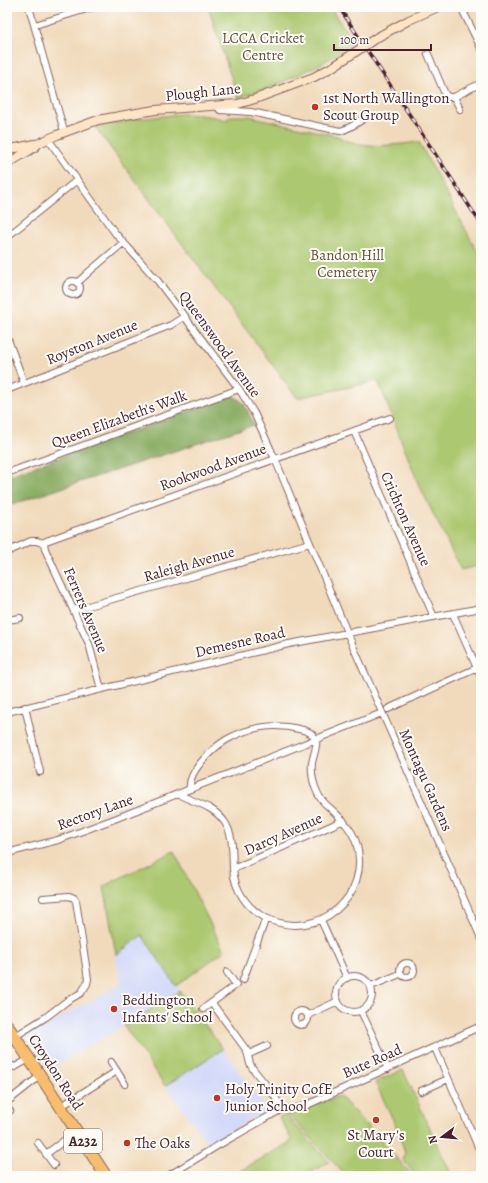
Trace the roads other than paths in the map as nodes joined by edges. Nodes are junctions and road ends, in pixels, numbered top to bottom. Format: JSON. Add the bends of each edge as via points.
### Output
{"nodes":[{"id":1,"x":29,"y":7,"type":"edge"},
{"id":2,"x":93,"y":7,"type":"edge"},
{"id":3,"x":438,"y":7,"type":"edge"},
{"id":4,"x":461,"y":7,"type":"edge"},
{"id":5,"x":35,"y":25,"type":"junction"},
{"id":6,"x":481,"y":48,"type":"edge"},
{"id":7,"x":428,"y":54,"type":"dead end"},
{"id":8,"x":481,"y":83,"type":"edge"},
{"id":9,"x":454,"y":97,"type":"junction"},
{"id":10,"x":217,"y":106,"type":"junction"},
{"id":11,"x":460,"y":109,"type":"dead end"},
{"id":12,"x":369,"y":115,"type":"dead end"},
{"id":13,"x":64,"y":131,"type":"junction"},
{"id":14,"x":48,"y":139,"type":"junction"},
{"id":15,"x":39,"y":143,"type":"junction"},
{"id":16,"x":8,"y":148,"type":"edge"},
{"id":17,"x":11,"y":161,"type":"edge"},
{"id":18,"x":77,"y":180,"type":"junction"},
{"id":19,"x":7,"y":237,"type":"edge"},
{"id":20,"x":123,"y":243,"type":"junction"},
{"id":21,"x":77,"y":283,"type":"dead end"},
{"id":22,"x":185,"y":316,"type":"junction"},
{"id":23,"x":7,"y":337,"type":"edge"},
{"id":24,"x":24,"y":383,"type":"junction"},
{"id":25,"x":239,"y":389,"type":"junction"},
{"id":26,"x":7,"y":390,"type":"edge"},
{"id":27,"x":390,"y":418,"type":"dead end"},
{"id":28,"x":354,"y":431,"type":"junction"},
{"id":29,"x":275,"y":459,"type":"junction"},
{"id":30,"x":7,"y":473,"type":"edge"},
{"id":31,"x":44,"y":543,"type":"junction"},
{"id":32,"x":310,"y":543,"type":"junction"},
{"id":33,"x":7,"y":552,"type":"edge"},
{"id":34,"x":481,"y":608,"type":"edge"},
{"id":35,"x":74,"y":610,"type":"junction"},
{"id":36,"x":454,"y":614,"type":"junction"},
{"id":37,"x":20,"y":618,"type":"dead end"},
{"id":38,"x":434,"y":618,"type":"junction"},
{"id":39,"x":7,"y":620,"type":"edge"},
{"id":40,"x":348,"y":633,"type":"junction"},
{"id":41,"x":477,"y":668,"type":"junction"},
{"id":42,"x":481,"y":677,"type":"edge"},
{"id":43,"x":101,"y":689,"type":"junction"},
{"id":44,"x":25,"y":707,"type":"junction"},
{"id":45,"x":388,"y":709,"type":"dead end"},
{"id":46,"x":7,"y":712,"type":"edge"},
{"id":47,"x":382,"y":713,"type":"junction"},
{"id":48,"x":316,"y":739,"type":"junction"},
{"id":49,"x":40,"y":772,"type":"dead end"},
{"id":50,"x":190,"y":789,"type":"junction"},
{"id":51,"x":178,"y":794,"type":"junction"},
{"id":52,"x":343,"y":820,"type":"junction"},
{"id":53,"x":7,"y":853,"type":"edge"},
{"id":54,"x":233,"y":869,"type":"junction"},
{"id":55,"x":43,"y":898,"type":"dead end"},
{"id":56,"x":266,"y":918,"type":"junction"},
{"id":57,"x":321,"y":920,"type":"junction"},
{"id":58,"x":481,"y":938,"type":"edge"},
{"id":59,"x":227,"y":972,"type":"dead end"},
{"id":60,"x":400,"y":974,"type":"dead end"},
{"id":61,"x":347,"y":978,"type":"junction"},
{"id":62,"x":243,"y":980,"type":"dead end"},
{"id":63,"x":371,"y":986,"type":"junction"},
{"id":64,"x":338,"y":1001,"type":"junction"},
{"id":65,"x":212,"y":1003,"type":"junction"},
{"id":66,"x":203,"y":1009,"type":"dead end"},
{"id":67,"x":361,"y":1011,"type":"junction"},
{"id":68,"x":308,"y":1015,"type":"dead end"},
{"id":69,"x":7,"y":1025,"type":"edge"},
{"id":70,"x":481,"y":1026,"type":"edge"},
{"id":71,"x":14,"y":1037,"type":"junction"},
{"id":72,"x":267,"y":1046,"type":"dead end"},
{"id":73,"x":434,"y":1048,"type":"junction"},
{"id":74,"x":249,"y":1054,"type":"junction"},
{"id":75,"x":29,"y":1059,"type":"junction"},
{"id":76,"x":111,"y":1062,"type":"dead end"},
{"id":77,"x":7,"y":1064,"type":"edge"},
{"id":78,"x":388,"y":1069,"type":"junction"},
{"id":79,"x":117,"y":1070,"type":"junction"},
{"id":80,"x":40,"y":1076,"type":"junction"},
{"id":81,"x":448,"y":1079,"type":"junction"},
{"id":82,"x":125,"y":1084,"type":"dead end"},
{"id":83,"x":421,"y":1092,"type":"dead end"},
{"id":84,"x":7,"y":1102,"type":"edge"},
{"id":85,"x":60,"y":1107,"type":"junction"},
{"id":86,"x":282,"y":1110,"type":"junction"},
{"id":87,"x":77,"y":1131,"type":"junction"},
{"id":88,"x":38,"y":1143,"type":"dead end"},
{"id":89,"x":479,"y":1149,"type":"dead end"},
{"id":90,"x":46,"y":1154,"type":"junction"},
{"id":91,"x":54,"y":1165,"type":"dead end"},
{"id":92,"x":106,"y":1176,"type":"edge"},
{"id":93,"x":168,"y":1176,"type":"edge"}],
"edges":[{"from":1,"to":5,"type":"street"},
{"from":2,"to":5,"type":"street"},
{"from":3,"to":10,"type":"main road","name":"Plough Lane","bridge":true,"via":[[376,38],[314,77],[238,104]]},
{"from":4,"to":6,"type":"street"},
{"from":5,"to":13,"type":"street"},
{"from":7,"to":9,"type":"street","via":[[445,94]]},
{"from":8,"to":9,"type":"street"},
{"from":9,"to":11,"type":"street"},
{"from":10,"to":12,"type":"street","via":[[220,110],[251,112],[340,131]]},
{"from":10,"to":13,"type":"main road","name":"Plough Lane","via":[[155,110],[98,120]]},
{"from":13,"to":14,"type":"main road","name":"Plough Lane"},
{"from":14,"to":15,"type":"main road","name":"Plough Lane"},
{"from":14,"to":18,"type":"street","name":"Queenswood Avenue"},
{"from":15,"to":16,"type":"main road"},
{"from":15,"to":17,"type":"main road","name":"Plough Lane"},
{"from":16,"to":17,"type":"main road"},
{"from":18,"to":19,"type":"street"},
{"from":18,"to":20,"type":"street","name":"Queenswood Avenue"},
{"from":20,"to":21,"type":"street"},
{"from":20,"to":22,"type":"street","name":"Queenswood Avenue"},
{"from":22,"to":24,"type":"street","name":"Royston Avenue","via":[[166,327]]},
{"from":22,"to":25,"type":"street","name":"Queenswood Avenue"},
{"from":23,"to":24,"type":"street"},
{"from":24,"to":26,"type":"street","name":"Royston Avenue"},
{"from":25,"to":29,"type":"street","name":"Queenswood Avenue"},
{"from":25,"to":30,"type":"street","name":"Queen Elizabeth's Walk"},
{"from":27,"to":28,"type":"street","name":"Rookwood Avenue"},
{"from":28,"to":29,"type":"street","name":"Rookwood Avenue"},
{"from":28,"to":38,"type":"street","name":"Crichton Avenue"},
{"from":29,"to":31,"type":"street","name":"Rookwood Avenue"},
{"from":29,"to":32,"type":"street","name":"Queenswood Avenue"},
{"from":31,"to":33,"type":"street","via":[[31,541]]},
{"from":31,"to":35,"type":"street","name":"Ferrers Avenue"},
{"from":32,"to":35,"type":"street","name":"Raleigh Avenue"},
{"from":32,"to":40,"type":"street","name":"Queenswood Avenue"},
{"from":34,"to":36,"type":"street","name":"Demesne Road"},
{"from":35,"to":43,"type":"street","name":"Ferrers Avenue","via":[[89,644]]},
{"from":36,"to":38,"type":"street","name":"Demesne Road"},
{"from":36,"to":41,"type":"street"},
{"from":37,"to":39,"type":"street"},
{"from":38,"to":40,"type":"street","name":"Demesne Road"},
{"from":40,"to":43,"type":"street","name":"Demesne Road","via":[[289,644]]},
{"from":40,"to":47,"type":"street","name":"Montagu Gardens"},
{"from":41,"to":42,"type":"street"},
{"from":41,"to":45,"type":"street"},
{"from":43,"to":44,"type":"street","name":"Demesne Road"},
{"from":44,"to":46,"type":"street","name":"Demesne Road"},
{"from":44,"to":49,"type":"street"},
{"from":47,"to":48,"type":"street","name":"Rectory Lane"},
{"from":47,"to":58,"type":"street","name":"Montagu Gardens"},
{"from":48,"to":50,"type":"street","name":"Rectory Lane"},
{"from":48,"to":50,"type":"street","via":[[310,733],[287,726],[265,727],[240,733],[224,741],[202,761],[192,775]]},
{"from":48,"to":52,"type":"street","via":[[312,777],[322,801]]},
{"from":50,"to":51,"type":"street","name":"Rectory Lane"},
{"from":51,"to":53,"type":"street","name":"Rectory Lane","via":[[71,836]]},
{"from":51,"to":54,"type":"street","via":[[212,809],[225,822],[232,842]]},
{"from":52,"to":54,"type":"street","name":"Darcy Avenue"},
{"from":52,"to":57,"type":"street","via":[[356,842],[359,863],[357,879],[345,902]]},
{"from":54,"to":56,"type":"street","via":[[234,881],[244,900]]},
{"from":55,"to":71,"type":"street","via":[[74,898],[87,984],[80,993]]},
{"from":56,"to":57,"type":"street","via":[[294,925]]},
{"from":56,"to":62,"type":"street"},
{"from":57,"to":61,"type":"street"},
{"from":59,"to":65,"type":"street","via":[[236,985]]},
{"from":60,"to":63,"type":"street"},
{"from":61,"to":63,"type":"street","via":[[363,978]]},
{"from":61,"to":64,"type":"street","via":[[337,988]]},
{"from":63,"to":67,"type":"street","via":[[371,1000]]},
{"from":64,"to":67,"type":"street","via":[[348,1011]]},
{"from":64,"to":68,"type":"street"},
{"from":65,"to":66,"type":"street"},
{"from":65,"to":74,"type":"street"},
{"from":67,"to":78,"type":"street"},
{"from":69,"to":71,"type":"highway","name":"Croydon Road","number":"A232"},
{"from":70,"to":73,"type":"street","name":"Bute Road"},
{"from":71,"to":75,"type":"highway","name":"Croydon Road","number":"A232"},
{"from":72,"to":74,"type":"street"},
{"from":73,"to":78,"type":"street","name":"Bute Road"},
{"from":73,"to":81,"type":"street"},
{"from":74,"to":86,"type":"street","via":[[250,1064]]},
{"from":75,"to":77,"type":"street","via":[[19,1066]]},
{"from":75,"to":80,"type":"highway","name":"Croydon Road","number":"A232"},
{"from":76,"to":79,"type":"street"},
{"from":78,"to":86,"type":"street","name":"Bute Road","via":[[307,1104]]},
{"from":79,"to":82,"type":"street"},
{"from":79,"to":85,"type":"street"},
{"from":80,"to":84,"type":"street"},
{"from":80,"to":85,"type":"highway","name":"Croydon Road","number":"A232"},
{"from":81,"to":83,"type":"street"},
{"from":81,"to":89,"type":"street"},
{"from":85,"to":87,"type":"highway","name":"Croydon Road","number":"A232"},
{"from":86,"to":93,"type":"street","name":"Bute Road"},
{"from":87,"to":90,"type":"street"},
{"from":87,"to":92,"type":"highway","name":"Croydon Road","number":"A232"},
{"from":88,"to":90,"type":"street"},
{"from":90,"to":91,"type":"street"}]}
